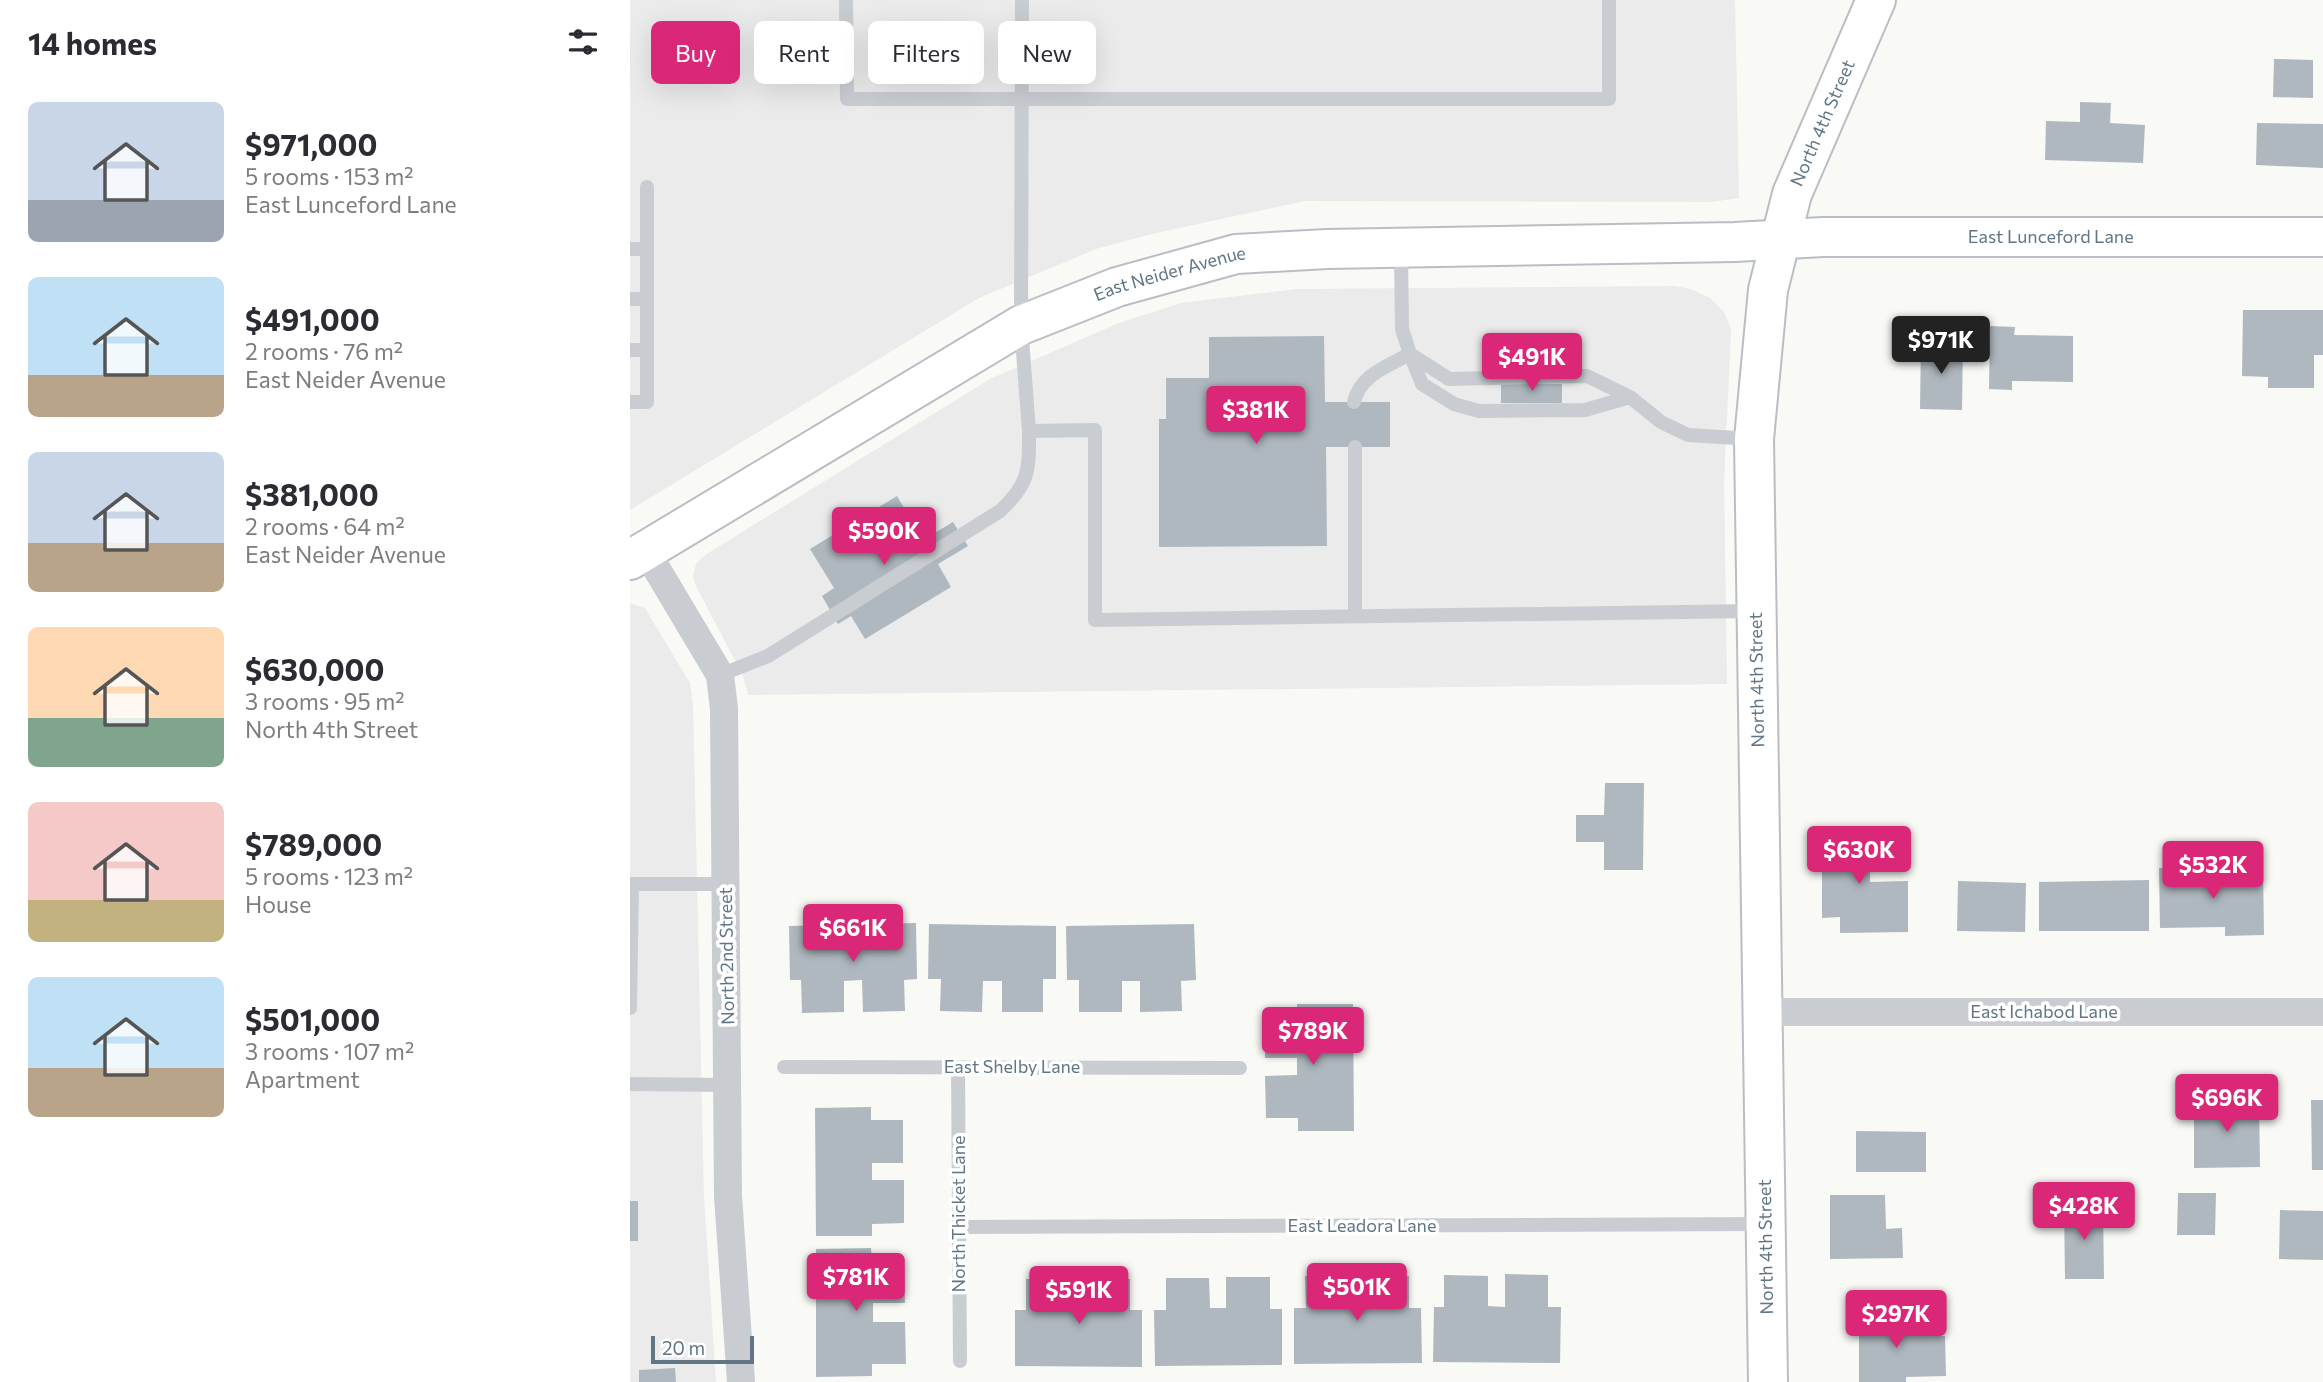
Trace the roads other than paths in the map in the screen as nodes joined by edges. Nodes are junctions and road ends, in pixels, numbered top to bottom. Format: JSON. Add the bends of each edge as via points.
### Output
{"nodes":[{"id":1,"x":846,"y":0,"type":"edge"},
{"id":2,"x":1022,"y":0,"type":"edge"},
{"id":3,"x":1609,"y":0,"type":"edge"},
{"id":4,"x":1876,"y":0,"type":"edge"},
{"id":5,"x":1022,"y":100,"type":"junction"},
{"id":6,"x":647,"y":187,"type":"dead end"},
{"id":7,"x":2323,"y":237,"type":"edge"},
{"id":8,"x":1780,"y":238,"type":"junction"},
{"id":9,"x":630,"y":248,"type":"edge"},
{"id":10,"x":647,"y":248,"type":"junction"},
{"id":11,"x":1401,"y":248,"type":"junction"},
{"id":12,"x":630,"y":299,"type":"edge"},
{"id":13,"x":647,"y":299,"type":"junction"},
{"id":14,"x":1021,"y":324,"type":"junction"},
{"id":15,"x":630,"y":350,"type":"edge"},
{"id":16,"x":647,"y":350,"type":"junction"},
{"id":17,"x":1410,"y":354,"type":"junction"},
{"id":18,"x":1630,"y":397,"type":"junction"},
{"id":19,"x":630,"y":402,"type":"edge"},
{"id":20,"x":1354,"y":402,"type":"dead end"},
{"id":21,"x":1029,"y":431,"type":"junction"},
{"id":22,"x":1754,"y":439,"type":"junction"},
{"id":23,"x":1354,"y":447,"type":"dead end"},
{"id":24,"x":638,"y":556,"type":"edge"},
{"id":25,"x":1756,"y":611,"type":"junction"},
{"id":26,"x":1355,"y":617,"type":"junction"},
{"id":27,"x":720,"y":675,"type":"junction"},
{"id":28,"x":631,"y":884,"type":"edge"},
{"id":29,"x":726,"y":884,"type":"junction"},
{"id":30,"x":630,"y":1008,"type":"edge"},
{"id":31,"x":1765,"y":1012,"type":"junction"},
{"id":32,"x":2323,"y":1012,"type":"edge"},
{"id":33,"x":784,"y":1067,"type":"dead end"},
{"id":34,"x":958,"y":1067,"type":"junction"},
{"id":35,"x":1240,"y":1068,"type":"dead end"},
{"id":36,"x":630,"y":1084,"type":"edge"},
{"id":37,"x":728,"y":1085,"type":"junction"},
{"id":38,"x":1765,"y":1224,"type":"junction"},
{"id":39,"x":958,"y":1227,"type":"junction"},
{"id":40,"x":960,"y":1361,"type":"dead end"},
{"id":41,"x":741,"y":1382,"type":"edge"},
{"id":42,"x":1768,"y":1382,"type":"edge"}],
"edges":[{"from":1,"to":5,"type":"lane","via":[[847,99]]},
{"from":2,"to":5,"type":"lane"},
{"from":3,"to":5,"type":"lane","via":[[1609,99]]},
{"from":4,"to":8,"type":"main road","name":"North 4th Street","via":[[1792,194]]},
{"from":5,"to":14,"type":"lane"},
{"from":6,"to":10,"type":"lane"},
{"from":7,"to":8,"type":"main road","name":"East Lunceford Lane"},
{"from":8,"to":11,"type":"main road","name":"East Neider Avenue"},
{"from":8,"to":22,"type":"main road","name":"North 4th Street","via":[[1768,290]]},
{"from":9,"to":10,"type":"lane"},
{"from":10,"to":13,"type":"lane"},
{"from":11,"to":14,"type":"main road","name":"East Neider Avenue","via":[[1236,254],[1116,287]]},
{"from":11,"to":17,"type":"lane","via":[[1402,328]]},
{"from":12,"to":13,"type":"lane"},
{"from":13,"to":16,"type":"lane"},
{"from":14,"to":21,"type":"lane"},
{"from":14,"to":24,"type":"main road","name":"East Neider Avenue"},
{"from":15,"to":16,"type":"lane"},
{"from":16,"to":19,"type":"lane","via":[[647,402]]},
{"from":17,"to":18,"type":"lane","via":[[1449,379],[1587,376]]},
{"from":17,"to":18,"type":"lane","via":[[1422,384],[1454,404],[1479,411],[1585,410]]},
{"from":17,"to":20,"type":"lane","via":[[1366,378]]},
{"from":18,"to":22,"type":"lane","via":[[1661,422],[1688,435]]},
{"from":21,"to":26,"type":"lane","via":[[1095,430],[1095,620]]},
{"from":21,"to":27,"type":"lane","via":[[1029,471],[1020,492],[1000,511],[768,656]]},
{"from":22,"to":25,"type":"main road","name":"North 4th Street"},
{"from":23,"to":26,"type":"lane"},
{"from":24,"to":27,"type":"street","name":"North 2nd Street"},
{"from":25,"to":26,"type":"lane"},
{"from":25,"to":31,"type":"main road","name":"North 4th Street"},
{"from":27,"to":29,"type":"street","name":"North 2nd Street"},
{"from":28,"to":29,"type":"lane"},
{"from":28,"to":30,"type":"lane"},
{"from":29,"to":37,"type":"street","name":"North 2nd Street"},
{"from":31,"to":32,"type":"street","name":"East Ichabod Lane"},
{"from":31,"to":38,"type":"main road","name":"North 4th Street"},
{"from":33,"to":34,"type":"lane","name":"East Shelby Lane"},
{"from":34,"to":35,"type":"lane","name":"East Shelby Lane"},
{"from":34,"to":39,"type":"lane","name":"North Thicket Lane"},
{"from":36,"to":37,"type":"lane"},
{"from":37,"to":41,"type":"street","name":"North 2nd Street","via":[[728,1196]]},
{"from":38,"to":39,"type":"lane","name":"East Leadora Lane"},
{"from":38,"to":42,"type":"main road","name":"North 4th Street"},
{"from":39,"to":40,"type":"lane","name":"North Thicket Lane"}]}
